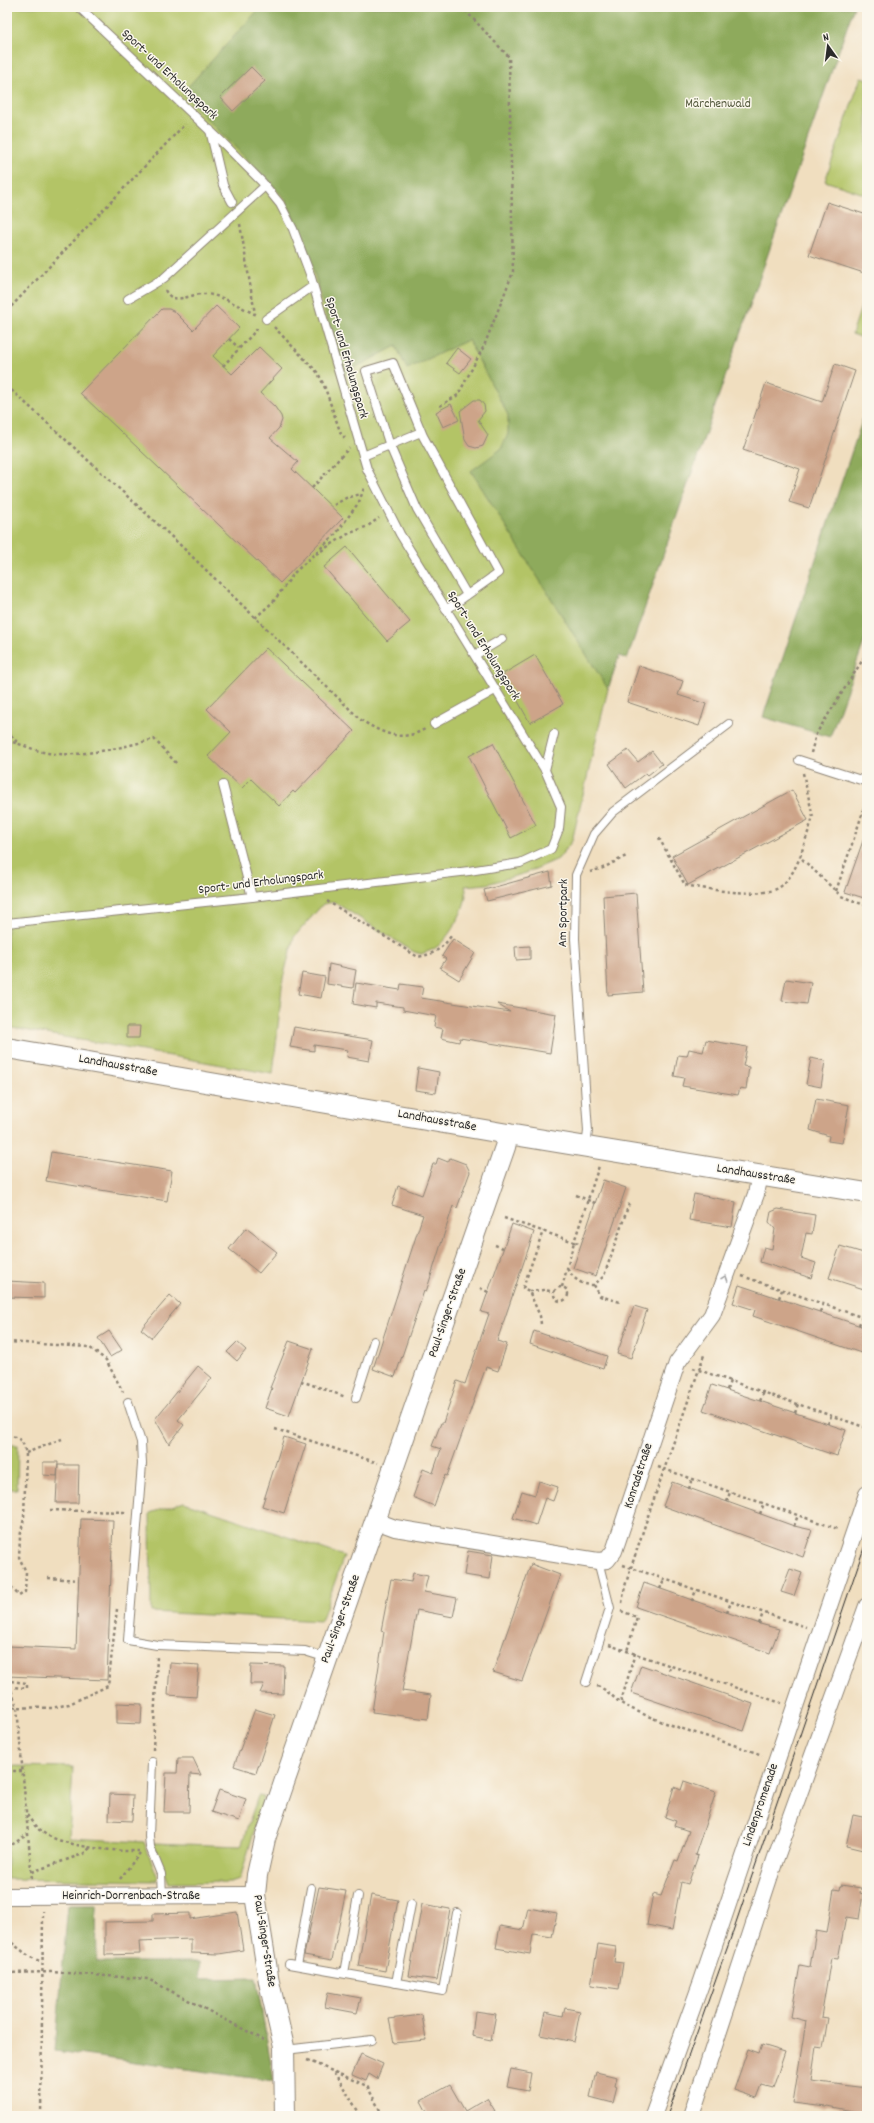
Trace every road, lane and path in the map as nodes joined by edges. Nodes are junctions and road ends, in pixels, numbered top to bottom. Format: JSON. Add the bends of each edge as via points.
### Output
{"nodes":[{"id":1,"x":79,"y":7,"type":"edge"},
{"id":2,"x":462,"y":7,"type":"edge"},
{"id":3,"x":194,"y":114,"type":"junction"},
{"id":4,"x":209,"y":129,"type":"junction"},
{"id":5,"x":265,"y":186,"type":"junction"},
{"id":6,"x":232,"y":202,"type":"dead end"},
{"id":7,"x":237,"y":211,"type":"junction"},
{"id":8,"x":161,"y":281,"type":"junction"},
{"id":9,"x":313,"y":286,"type":"junction"},
{"id":10,"x":128,"y":299,"type":"dead end"},
{"id":11,"x":7,"y":310,"type":"edge"},
{"id":12,"x":255,"y":314,"type":"junction"},
{"id":13,"x":266,"y":319,"type":"junction"},
{"id":14,"x":229,"y":339,"type":"dead end"},
{"id":15,"x":239,"y":348,"type":"junction"},
{"id":16,"x":223,"y":366,"type":"dead end"},
{"id":17,"x":7,"y":386,"type":"edge"},
{"id":18,"x":440,"y":406,"type":"dead end"},
{"id":19,"x":421,"y":432,"type":"junction"},
{"id":20,"x":355,"y":442,"type":"junction"},
{"id":21,"x":390,"y":446,"type":"junction"},
{"id":22,"x":363,"y":456,"type":"junction"},
{"id":23,"x":369,"y":474,"type":"junction"},
{"id":24,"x":312,"y":488,"type":"dead end"},
{"id":25,"x":361,"y":494,"type":"junction"},
{"id":26,"x":334,"y":505,"type":"dead end"},
{"id":27,"x":388,"y":510,"type":"junction"},
{"id":28,"x":311,"y":558,"type":"junction"},
{"id":29,"x":467,"y":595,"type":"junction"},
{"id":30,"x":446,"y":610,"type":"junction"},
{"id":31,"x":255,"y":618,"type":"junction"},
{"id":32,"x":502,"y":639,"type":"dead end"},
{"id":33,"x":867,"y":653,"type":"edge"},
{"id":34,"x":475,"y":655,"type":"junction"},
{"id":35,"x":495,"y":690,"type":"junction"},
{"id":36,"x":434,"y":724,"type":"joint"},
{"id":37,"x":729,"y":724,"type":"dead end"},
{"id":38,"x":7,"y":731,"type":"edge"},
{"id":39,"x":554,"y":734,"type":"dead end"},
{"id":40,"x":7,"y":740,"type":"edge"},
{"id":41,"x":18,"y":743,"type":"junction"},
{"id":42,"x":799,"y":760,"type":"junction"},
{"id":43,"x":177,"y":764,"type":"dead end"},
{"id":44,"x":545,"y":770,"type":"junction"},
{"id":45,"x":867,"y":782,"type":"edge"},
{"id":46,"x":223,"y":785,"type":"dead end"},
{"id":47,"x":867,"y":800,"type":"edge"},
{"id":48,"x":659,"y":838,"type":"dead end"},
{"id":49,"x":628,"y":855,"type":"dead end"},
{"id":50,"x":800,"y":857,"type":"junction"},
{"id":51,"x":594,"y":871,"type":"dead end"},
{"id":52,"x":315,"y":888,"type":"junction"},
{"id":53,"x":836,"y":891,"type":"junction"},
{"id":54,"x":252,"y":897,"type":"junction"},
{"id":55,"x":867,"y":906,"type":"edge"},
{"id":56,"x":7,"y":922,"type":"edge"},
{"id":57,"x":452,"y":936,"type":"dead end"},
{"id":58,"x":7,"y":1048,"type":"edge"},
{"id":59,"x":508,"y":1134,"type":"junction"},
{"id":60,"x":586,"y":1147,"type":"junction"},
{"id":61,"x":600,"y":1163,"type":"dead end"},
{"id":62,"x":760,"y":1175,"type":"junction"},
{"id":63,"x":867,"y":1193,"type":"edge"},
{"id":64,"x":576,"y":1195,"type":"dead end"},
{"id":65,"x":588,"y":1200,"type":"junction"},
{"id":66,"x":630,"y":1201,"type":"dead end"},
{"id":67,"x":595,"y":1203,"type":"dead end"},
{"id":68,"x":504,"y":1218,"type":"dead end"},
{"id":69,"x":543,"y":1231,"type":"junction"},
{"id":70,"x":574,"y":1242,"type":"junction"},
{"id":71,"x":581,"y":1243,"type":"dead end"},
{"id":72,"x":495,"y":1245,"type":"dead end"},
{"id":73,"x":503,"y":1248,"type":"dead end"},
{"id":74,"x":567,"y":1269,"type":"junction"},
{"id":75,"x":728,"y":1271,"type":"junction"},
{"id":76,"x":594,"y":1285,"type":"junction"},
{"id":77,"x":562,"y":1287,"type":"junction"},
{"id":78,"x":480,"y":1288,"type":"dead end"},
{"id":79,"x":782,"y":1290,"type":"junction"},
{"id":80,"x":529,"y":1291,"type":"junction"},
{"id":81,"x":488,"y":1292,"type":"dead end"},
{"id":82,"x":555,"y":1292,"type":"junction"},
{"id":83,"x":779,"y":1298,"type":"dead end"},
{"id":84,"x":620,"y":1302,"type":"dead end"},
{"id":85,"x":823,"y":1304,"type":"junction"},
{"id":86,"x":820,"y":1312,"type":"dead end"},
{"id":87,"x":862,"y":1317,"type":"junction"},
{"id":88,"x":867,"y":1319,"type":"edge"},
{"id":89,"x":541,"y":1324,"type":"dead end"},
{"id":90,"x":859,"y":1325,"type":"dead end"},
{"id":91,"x":374,"y":1341,"type":"dead end"},
{"id":92,"x":7,"y":1342,"type":"edge"},
{"id":93,"x":706,"y":1350,"type":"dead end"},
{"id":94,"x":677,"y":1363,"type":"junction"},
{"id":95,"x":698,"y":1370,"type":"junction"},
{"id":96,"x":730,"y":1381,"type":"junction"},
{"id":97,"x":301,"y":1382,"type":"dead end"},
{"id":98,"x":727,"y":1390,"type":"dead end"},
{"id":99,"x":764,"y":1392,"type":"junction"},
{"id":100,"x":354,"y":1399,"type":"joint"},
{"id":101,"x":760,"y":1401,"type":"dead end"},
{"id":102,"x":128,"y":1402,"type":"joint"},
{"id":103,"x":798,"y":1404,"type":"junction"},
{"id":104,"x":795,"y":1413,"type":"dead end"},
{"id":105,"x":831,"y":1416,"type":"junction"},
{"id":106,"x":828,"y":1424,"type":"dead end"},
{"id":107,"x":867,"y":1428,"type":"edge"},
{"id":108,"x":274,"y":1429,"type":"dead end"},
{"id":109,"x":7,"y":1435,"type":"edge"},
{"id":110,"x":62,"y":1439,"type":"dead end"},
{"id":111,"x":26,"y":1453,"type":"junction"},
{"id":112,"x":644,"y":1462,"type":"junction"},
{"id":113,"x":380,"y":1464,"type":"dead end"},
{"id":114,"x":664,"y":1469,"type":"junction"},
{"id":115,"x":692,"y":1478,"type":"junction"},
{"id":116,"x":689,"y":1489,"type":"dead end"},
{"id":117,"x":730,"y":1492,"type":"junction"},
{"id":118,"x":867,"y":1494,"type":"edge"},
{"id":119,"x":727,"y":1502,"type":"dead end"},
{"id":120,"x":764,"y":1503,"type":"junction"},
{"id":121,"x":50,"y":1510,"type":"dead end"},
{"id":122,"x":760,"y":1514,"type":"dead end"},
{"id":123,"x":798,"y":1515,"type":"junction"},
{"id":124,"x":124,"y":1519,"type":"dead end"},
{"id":125,"x":376,"y":1521,"type":"junction"},
{"id":126,"x":794,"y":1526,"type":"dead end"},
{"id":127,"x":853,"y":1534,"type":"junction"},
{"id":128,"x":602,"y":1561,"type":"junction"},
{"id":129,"x":631,"y":1568,"type":"junction"},
{"id":130,"x":48,"y":1578,"type":"dead end"},
{"id":131,"x":664,"y":1579,"type":"junction"},
{"id":132,"x":79,"y":1580,"type":"dead end"},
{"id":133,"x":9,"y":1584,"type":"dead end"},
{"id":134,"x":660,"y":1589,"type":"dead end"},
{"id":135,"x":696,"y":1590,"type":"junction"},
{"id":136,"x":692,"y":1601,"type":"dead end"},
{"id":137,"x":730,"y":1602,"type":"junction"},
{"id":138,"x":867,"y":1606,"type":"edge"},
{"id":139,"x":117,"y":1607,"type":"dead end"},
{"id":140,"x":610,"y":1608,"type":"junction"},
{"id":141,"x":621,"y":1611,"type":"junction"},
{"id":142,"x":727,"y":1613,"type":"dead end"},
{"id":143,"x":763,"y":1613,"type":"junction"},
{"id":144,"x":759,"y":1624,"type":"dead end"},
{"id":145,"x":821,"y":1632,"type":"junction"},
{"id":146,"x":599,"y":1641,"type":"junction"},
{"id":147,"x":157,"y":1645,"type":"junction"},
{"id":148,"x":627,"y":1651,"type":"junction"},
{"id":149,"x":635,"y":1653,"type":"junction"},
{"id":150,"x":327,"y":1658,"type":"junction"},
{"id":151,"x":671,"y":1666,"type":"junction"},
{"id":152,"x":669,"y":1670,"type":"dead end"},
{"id":153,"x":10,"y":1676,"type":"dead end"},
{"id":154,"x":10,"y":1681,"type":"junction"},
{"id":155,"x":586,"y":1682,"type":"joint"},
{"id":156,"x":723,"y":1683,"type":"junction"},
{"id":157,"x":10,"y":1687,"type":"junction"},
{"id":158,"x":721,"y":1688,"type":"dead end"},
{"id":159,"x":621,"y":1702,"type":"junction"},
{"id":160,"x":7,"y":1707,"type":"edge"},
{"id":161,"x":17,"y":1707,"type":"junction"},
{"id":162,"x":794,"y":1708,"type":"junction"},
{"id":163,"x":776,"y":1760,"type":"junction"},
{"id":164,"x":152,"y":1762,"type":"joint"},
{"id":165,"x":7,"y":1771,"type":"edge"},
{"id":166,"x":22,"y":1772,"type":"junction"},
{"id":167,"x":26,"y":1814,"type":"junction"},
{"id":168,"x":28,"y":1833,"type":"junction"},
{"id":169,"x":7,"y":1848,"type":"edge"},
{"id":170,"x":91,"y":1848,"type":"junction"},
{"id":171,"x":151,"y":1849,"type":"junction"},
{"id":172,"x":141,"y":1851,"type":"junction"},
{"id":173,"x":32,"y":1872,"type":"junction"},
{"id":174,"x":119,"y":1880,"type":"dead end"},
{"id":175,"x":311,"y":1888,"type":"dead end"},
{"id":176,"x":255,"y":1895,"type":"junction"},
{"id":177,"x":7,"y":1896,"type":"edge"},
{"id":178,"x":38,"y":1896,"type":"junction"},
{"id":179,"x":162,"y":1896,"type":"junction"},
{"id":180,"x":358,"y":1896,"type":"dead end"},
{"id":181,"x":411,"y":1904,"type":"dead end"},
{"id":182,"x":457,"y":1913,"type":"dead end"},
{"id":183,"x":7,"y":1939,"type":"edge"},
{"id":184,"x":42,"y":1962,"type":"junction"},
{"id":185,"x":42,"y":1972,"type":"junction"},
{"id":186,"x":7,"y":1973,"type":"edge"},
{"id":187,"x":344,"y":1973,"type":"junction"},
{"id":188,"x":396,"y":1983,"type":"junction"},
{"id":189,"x":372,"y":2040,"type":"dead end"},
{"id":190,"x":284,"y":2050,"type":"junction"},
{"id":191,"x":333,"y":2072,"type":"junction"},
{"id":192,"x":41,"y":2116,"type":"edge"},
{"id":193,"x":285,"y":2116,"type":"edge"},
{"id":194,"x":361,"y":2116,"type":"edge"},
{"id":195,"x":383,"y":2116,"type":"edge"},
{"id":196,"x":653,"y":2116,"type":"edge"},
{"id":197,"x":690,"y":2116,"type":"edge"}],
"edges":[{"from":1,"to":3,"type":"lane","name":"Sport- und Erholungspark"},
{"from":2,"to":18,"type":"path","via":[[509,57],[513,272],[484,346],[458,395]]},
{"from":3,"to":4,"type":"lane","name":"Sport- und Erholungspark"},
{"from":3,"to":11,"type":"path"},
{"from":4,"to":5,"type":"lane","name":"Sport- und Erholungspark"},
{"from":4,"to":6,"type":"lane","via":[[223,185]]},
{"from":5,"to":7,"type":"lane"},
{"from":5,"to":9,"type":"lane","name":"Sport- und Erholungspark","via":[[280,204],[293,229]]},
{"from":7,"to":8,"type":"lane"},
{"from":7,"to":12,"type":"path"},
{"from":8,"to":10,"type":"lane"},
{"from":8,"to":12,"type":"path","via":[[166,292],[176,299],[205,294]]},
{"from":9,"to":13,"type":"lane"},
{"from":9,"to":20,"type":"lane","name":"Sport- und Erholungspark"},
{"from":12,"to":13,"type":"path"},
{"from":13,"to":15,"type":"path"},
{"from":13,"to":20,"type":"path","via":[[318,373],[342,434]]},
{"from":14,"to":15,"type":"path"},
{"from":15,"to":16,"type":"path"},
{"from":17,"to":31,"type":"path","via":[[174,539]]},
{"from":19,"to":21,"type":"lane"},
{"from":19,"to":21,"type":"lane","via":[[393,363],[366,371]]},
{"from":19,"to":29,"type":"lane","via":[[498,573]]},
{"from":20,"to":22,"type":"lane","name":"Sport- und Erholungspark"},
{"from":20,"to":24,"type":"path"},
{"from":21,"to":22,"type":"lane"},
{"from":21,"to":29,"type":"lane","via":[[417,509]]},
{"from":22,"to":23,"type":"lane","name":"Sport- und Erholungspark"},
{"from":23,"to":25,"type":"path"},
{"from":23,"to":27,"type":"lane","name":"Sport- und Erholungspark"},
{"from":25,"to":26,"type":"path"},
{"from":25,"to":28,"type":"path","via":[[359,502],[340,529]]},
{"from":27,"to":28,"type":"path","via":[[368,526],[348,534]]},
{"from":27,"to":30,"type":"lane","name":"Sport- und Erholungspark"},
{"from":28,"to":31,"type":"path","via":[[295,572],[273,602]]},
{"from":29,"to":30,"type":"lane"},
{"from":30,"to":34,"type":"lane","name":"Sport- und Erholungspark"},
{"from":31,"to":36,"type":"path","via":[[361,720],[381,732],[401,736],[418,733]]},
{"from":32,"to":34,"type":"lane"},
{"from":33,"to":42,"type":"path","via":[[816,734],[811,753]]},
{"from":34,"to":35,"type":"lane","name":"Sport- und Erholungspark"},
{"from":35,"to":36,"type":"lane"},
{"from":35,"to":44,"type":"lane","name":"Sport- und Erholungspark"},
{"from":37,"to":60,"type":"lane","name":"Am Sportpark","via":[[614,812],[594,834],[576,875],[575,939],[588,1131]]},
{"from":38,"to":41,"type":"path"},
{"from":39,"to":44,"type":"lane"},
{"from":40,"to":41,"type":"path"},
{"from":41,"to":43,"type":"path","via":[[47,753],[59,754],[112,750],[154,739]]},
{"from":42,"to":45,"type":"lane"},
{"from":42,"to":50,"type":"path","via":[[813,817]]},
{"from":44,"to":52,"type":"lane","name":"Sport- und Erholungspark","via":[[558,797],[560,818],[556,839],[551,849],[538,856],[520,863],[469,871]]},
{"from":46,"to":54,"type":"lane"},
{"from":47,"to":53,"type":"path"},
{"from":48,"to":50,"type":"path","via":[[685,886],[704,889],[758,892],[778,888],[792,876]]},
{"from":49,"to":51,"type":"path"},
{"from":50,"to":53,"type":"path"},
{"from":52,"to":54,"type":"lane","name":"Sport- und Erholungspark"},
{"from":52,"to":57,"type":"path","via":[[316,894],[418,957],[441,949]]},
{"from":53,"to":55,"type":"path","via":[[841,896]]},
{"from":54,"to":56,"type":"lane","name":"Sport- und Erholungspark"},
{"from":58,"to":59,"type":"street","name":"Landhausstraße"},
{"from":59,"to":60,"type":"street","name":"Landhausstraße"},
{"from":59,"to":125,"type":"street","name":"Paul-Singer-Straße"},
{"from":60,"to":62,"type":"street","name":"Landhausstraße"},
{"from":61,"to":65,"type":"path"},
{"from":62,"to":63,"type":"street","name":"Landhausstraße"},
{"from":62,"to":75,"type":"street","name":"Konradstraße","via":[[756,1194]]},
{"from":64,"to":65,"type":"path"},
{"from":65,"to":67,"type":"path"},
{"from":65,"to":70,"type":"path"},
{"from":66,"to":76,"type":"path","via":[[604,1276]]},
{"from":68,"to":69,"type":"path"},
{"from":69,"to":70,"type":"path"},
{"from":69,"to":80,"type":"path","via":[[523,1288]]},
{"from":70,"to":71,"type":"path"},
{"from":70,"to":74,"type":"path"},
{"from":72,"to":73,"type":"path"},
{"from":74,"to":76,"type":"path","via":[[579,1283]]},
{"from":74,"to":77,"type":"path"},
{"from":75,"to":79,"type":"path"},
{"from":94,"to":75,"type":"street","name":"Konradstraße","one_way":true,"via":[[712,1315]]},
{"from":76,"to":84,"type":"path","via":[[600,1296]]},
{"from":77,"to":82,"type":"path"},
{"from":77,"to":82,"type":"path","via":[[566,1288],[568,1293],[566,1299],[559,1300],[555,1297]]},
{"from":78,"to":81,"type":"path"},
{"from":79,"to":83,"type":"path"},
{"from":79,"to":85,"type":"path"},
{"from":80,"to":82,"type":"path"},
{"from":80,"to":89,"type":"path"},
{"from":85,"to":86,"type":"path"},
{"from":85,"to":87,"type":"path"},
{"from":87,"to":88,"type":"path"},
{"from":87,"to":90,"type":"path"},
{"from":91,"to":100,"type":"lane"},
{"from":92,"to":102,"type":"path","via":[[90,1347],[106,1360]]},
{"from":93,"to":95,"type":"path"},
{"from":94,"to":95,"type":"path"},
{"from":94,"to":112,"type":"street","name":"Konradstraße"},
{"from":95,"to":96,"type":"path"},
{"from":95,"to":114,"type":"path"},
{"from":96,"to":98,"type":"path"},
{"from":96,"to":99,"type":"path"},
{"from":97,"to":100,"type":"path"},
{"from":99,"to":101,"type":"path"},
{"from":99,"to":103,"type":"path"},
{"from":102,"to":147,"type":"lane","via":[[141,1442],[142,1464],[128,1640]]},
{"from":103,"to":104,"type":"path"},
{"from":103,"to":105,"type":"path"},
{"from":105,"to":106,"type":"path"},
{"from":105,"to":107,"type":"path"},
{"from":108,"to":113,"type":"path"},
{"from":109,"to":111,"type":"path","via":[[15,1436],[22,1441]]},
{"from":110,"to":111,"type":"path"},
{"from":111,"to":133,"type":"path","via":[[24,1518],[19,1557],[26,1572],[25,1592],[19,1596]]},
{"from":112,"to":114,"type":"path"},
{"from":112,"to":128,"type":"street","name":"Konradstraße","via":[[614,1551]]},
{"from":114,"to":115,"type":"path"},
{"from":114,"to":129,"type":"path"},
{"from":115,"to":116,"type":"path"},
{"from":115,"to":117,"type":"path"},
{"from":117,"to":119,"type":"path"},
{"from":117,"to":120,"type":"path"},
{"from":118,"to":127,"type":"street","name":"Lindenpromenade"},
{"from":120,"to":122,"type":"path"},
{"from":120,"to":123,"type":"path"},
{"from":121,"to":124,"type":"path","via":[[124,1512]]},
{"from":123,"to":126,"type":"path"},
{"from":123,"to":127,"type":"path"},
{"from":125,"to":128,"type":"street","via":[[395,1528]]},
{"from":125,"to":150,"type":"street","name":"Paul-Singer-Straße"},
{"from":127,"to":145,"type":"street","name":"Lindenpromenade"},
{"from":128,"to":129,"type":"path"},
{"from":128,"to":140,"type":"lane"},
{"from":129,"to":131,"type":"path"},
{"from":129,"to":141,"type":"path"},
{"from":130,"to":132,"type":"path"},
{"from":131,"to":134,"type":"path"},
{"from":131,"to":135,"type":"path"},
{"from":135,"to":136,"type":"path"},
{"from":135,"to":137,"type":"path"},
{"from":137,"to":142,"type":"path"},
{"from":137,"to":143,"type":"path"},
{"from":138,"to":197,"type":"street","via":[[775,1860]]},
{"from":139,"to":161,"type":"path","via":[[108,1686],[69,1704],[52,1708]]},
{"from":140,"to":141,"type":"path"},
{"from":140,"to":146,"type":"lane"},
{"from":141,"to":148,"type":"path","via":[[636,1617]]},
{"from":143,"to":144,"type":"path"},
{"from":143,"to":145,"type":"path"},
{"from":145,"to":162,"type":"street","name":"Lindenpromenade"},
{"from":146,"to":148,"type":"path"},
{"from":146,"to":155,"type":"lane"},
{"from":147,"to":150,"type":"lane","via":[[304,1651]]},
{"from":147,"to":164,"type":"path"},
{"from":148,"to":149,"type":"path"},
{"from":149,"to":151,"type":"path"},
{"from":149,"to":159,"type":"path"},
{"from":150,"to":176,"type":"street","name":"Paul-Singer-Straße","via":[[265,1840]]},
{"from":151,"to":152,"type":"path"},
{"from":151,"to":156,"type":"path"},
{"from":153,"to":154,"type":"path"},
{"from":154,"to":157,"type":"path"},
{"from":154,"to":157,"type":"path","via":[[27,1683],[27,1688]]},
{"from":155,"to":159,"type":"path","via":[[606,1689]]},
{"from":156,"to":158,"type":"path"},
{"from":156,"to":162,"type":"path"},
{"from":157,"to":161,"type":"path"},
{"from":159,"to":163,"type":"path","via":[[658,1720]]},
{"from":160,"to":161,"type":"path"},
{"from":161,"to":166,"type":"path"},
{"from":162,"to":163,"type":"street","name":"Lindenpromenade"},
{"from":163,"to":196,"type":"street","name":"Lindenpromenade","via":[[702,1981]]},
{"from":164,"to":171,"type":"lane","via":[[149,1836]]},
{"from":165,"to":166,"type":"path"},
{"from":166,"to":167,"type":"path"},
{"from":167,"to":168,"type":"path"},
{"from":167,"to":170,"type":"path","via":[[41,1832]]},
{"from":168,"to":169,"type":"path"},
{"from":168,"to":173,"type":"path"},
{"from":170,"to":172,"type":"path","via":[[119,1852]]},
{"from":170,"to":173,"type":"path","via":[[83,1854]]},
{"from":171,"to":172,"type":"path"},
{"from":171,"to":179,"type":"lane","via":[[161,1874]]},
{"from":172,"to":174,"type":"path"},
{"from":173,"to":178,"type":"path"},
{"from":175,"to":187,"type":"lane","via":[[293,1964]]},
{"from":176,"to":179,"type":"street","name":"Heinrich-Dorrenbach-Straße"},
{"from":176,"to":190,"type":"street","name":"Paul-Singer-Straße","via":[[269,1982]]},
{"from":177,"to":178,"type":"street","name":"Heinrich-Dorrenbach-Straße"},
{"from":178,"to":179,"type":"street","name":"Heinrich-Dorrenbach-Straße"},
{"from":178,"to":184,"type":"path"},
{"from":180,"to":187,"type":"lane"},
{"from":181,"to":188,"type":"lane"},
{"from":182,"to":188,"type":"lane","via":[[443,1991]]},
{"from":183,"to":184,"type":"path"},
{"from":184,"to":185,"type":"path"},
{"from":185,"to":186,"type":"path"},
{"from":185,"to":190,"type":"path","via":[[148,1979]]},
{"from":185,"to":192,"type":"path"},
{"from":187,"to":188,"type":"lane"},
{"from":189,"to":190,"type":"lane"},
{"from":190,"to":191,"type":"path"},
{"from":190,"to":193,"type":"street","name":"Paul-Singer-Straße"},
{"from":191,"to":194,"type":"path"},
{"from":191,"to":195,"type":"path","via":[[367,2086]]}]}
